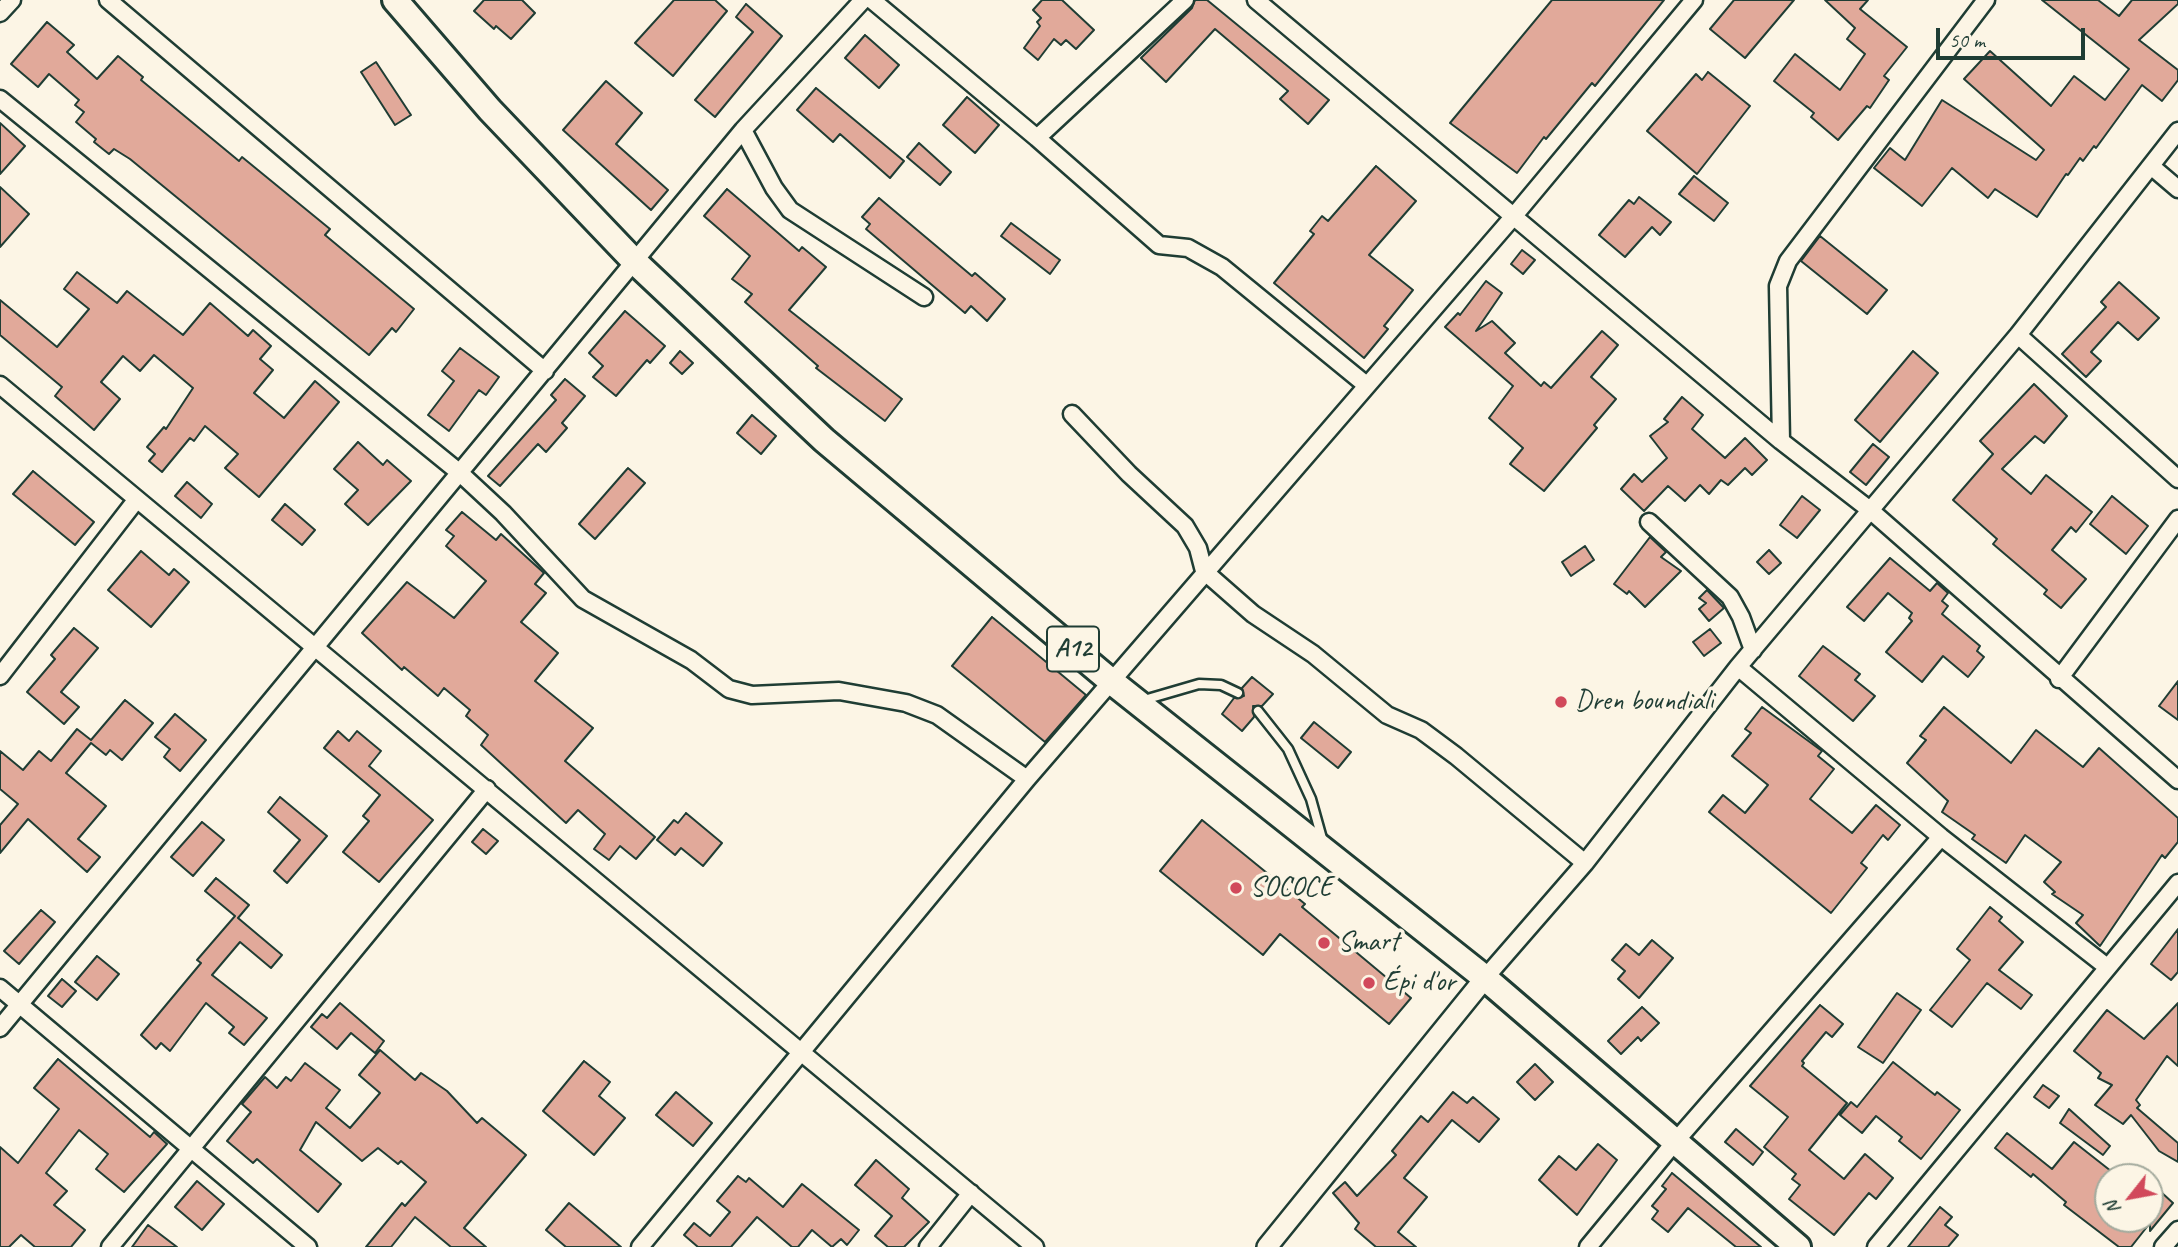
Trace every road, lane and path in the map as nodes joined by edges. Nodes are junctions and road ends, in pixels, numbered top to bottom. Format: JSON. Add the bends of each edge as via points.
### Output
{"nodes":[{"id":1,"x":12,"y":0,"type":"edge"},
{"id":2,"x":108,"y":0,"type":"edge"},
{"id":3,"x":395,"y":0,"type":"edge"},
{"id":4,"x":863,"y":0,"type":"edge"},
{"id":5,"x":872,"y":0,"type":"edge"},
{"id":6,"x":1185,"y":0,"type":"edge"},
{"id":7,"x":1256,"y":0,"type":"edge"},
{"id":8,"x":1694,"y":0,"type":"edge"},
{"id":9,"x":1986,"y":0,"type":"edge"},
{"id":10,"x":0,"y":13,"type":"edge"},
{"id":11,"x":0,"y":99,"type":"edge"},
{"id":12,"x":743,"y":130,"type":"junction"},
{"id":13,"x":2178,"y":131,"type":"edge"},
{"id":14,"x":1037,"y":138,"type":"junction"},
{"id":15,"x":2151,"y":166,"type":"junction"},
{"id":16,"x":2178,"y":188,"type":"edge"},
{"id":17,"x":1513,"y":217,"type":"junction"},
{"id":18,"x":635,"y":262,"type":"junction"},
{"id":19,"x":924,"y":297,"type":"dead end"},
{"id":20,"x":2018,"y":335,"type":"junction"},
{"id":21,"x":545,"y":371,"type":"junction"},
{"id":22,"x":1365,"y":384,"type":"junction"},
{"id":23,"x":0,"y":385,"type":"edge"},
{"id":24,"x":1072,"y":414,"type":"dead end"},
{"id":25,"x":1781,"y":441,"type":"junction"},
{"id":26,"x":460,"y":473,"type":"junction"},
{"id":27,"x":2178,"y":479,"type":"edge"},
{"id":28,"x":137,"y":499,"type":"junction"},
{"id":29,"x":1870,"y":510,"type":"junction"},
{"id":30,"x":2178,"y":520,"type":"edge"},
{"id":31,"x":1649,"y":522,"type":"dead end"},
{"id":32,"x":1204,"y":571,"type":"junction"},
{"id":33,"x":316,"y":647,"type":"junction"},
{"id":34,"x":1753,"y":650,"type":"junction"},
{"id":35,"x":1738,"y":667,"type":"junction"},
{"id":36,"x":0,"y":676,"type":"edge"},
{"id":37,"x":2059,"y":678,"type":"junction"},
{"id":38,"x":1112,"y":682,"type":"junction"},
{"id":39,"x":1238,"y":693,"type":"dead end"},
{"id":40,"x":1137,"y":702,"type":"junction"},
{"id":41,"x":1258,"y":712,"type":"dead end"},
{"id":42,"x":1027,"y":779,"type":"junction"},
{"id":43,"x":2178,"y":780,"type":"edge"},
{"id":44,"x":487,"y":789,"type":"junction"},
{"id":45,"x":1941,"y":838,"type":"junction"},
{"id":46,"x":1325,"y":849,"type":"junction"},
{"id":47,"x":1585,"y":863,"type":"junction"},
{"id":48,"x":2178,"y":883,"type":"edge"},
{"id":49,"x":2107,"y":967,"type":"junction"},
{"id":50,"x":1485,"y":978,"type":"junction"},
{"id":51,"x":0,"y":988,"type":"edge"},
{"id":52,"x":20,"y":1005,"type":"junction"},
{"id":53,"x":0,"y":1028,"type":"edge"},
{"id":54,"x":801,"y":1052,"type":"junction"},
{"id":55,"x":1674,"y":1143,"type":"junction"},
{"id":56,"x":191,"y":1150,"type":"junction"},
{"id":57,"x":971,"y":1193,"type":"junction"},
{"id":58,"x":2178,"y":1230,"type":"edge"},
{"id":59,"x":110,"y":1247,"type":"edge"},
{"id":60,"x":309,"y":1247,"type":"edge"},
{"id":61,"x":640,"y":1247,"type":"edge"},
{"id":62,"x":928,"y":1247,"type":"edge"},
{"id":63,"x":1035,"y":1247,"type":"edge"},
{"id":64,"x":1267,"y":1247,"type":"edge"},
{"id":65,"x":1588,"y":1247,"type":"edge"},
{"id":66,"x":1798,"y":1247,"type":"edge"},
{"id":67,"x":1876,"y":1247,"type":"edge"},
{"id":68,"x":2163,"y":1247,"type":"edge"}],
"edges":[{"from":1,"to":10,"type":"street"},
{"from":2,"to":21,"type":"street"},
{"from":3,"to":18,"type":"main road","number":"A12","via":[[490,110]]},
{"from":4,"to":12,"type":"street"},
{"from":5,"to":14,"type":"street"},
{"from":6,"to":14,"type":"street"},
{"from":7,"to":17,"type":"street"},
{"from":8,"to":17,"type":"street"},
{"from":9,"to":25,"type":"street","via":[[1788,261],[1778,286]]},
{"from":11,"to":26,"type":"street"},
{"from":12,"to":18,"type":"street"},
{"from":12,"to":19,"type":"street","via":[[790,210]]},
{"from":13,"to":15,"type":"street"},
{"from":14,"to":22,"type":"street","via":[[1159,246],[1188,248],[1222,267]]},
{"from":15,"to":16,"type":"street"},
{"from":15,"to":20,"type":"street"},
{"from":17,"to":22,"type":"street"},
{"from":17,"to":25,"type":"street"},
{"from":18,"to":21,"type":"street"},
{"from":18,"to":38,"type":"main road","number":"A12","via":[[824,440]]},
{"from":20,"to":27,"type":"street"},
{"from":20,"to":29,"type":"street"},
{"from":21,"to":26,"type":"street"},
{"from":22,"to":32,"type":"street"},
{"from":23,"to":28,"type":"street"},
{"from":24,"to":32,"type":"street","via":[[1185,526]]},
{"from":25,"to":29,"type":"street"},
{"from":26,"to":33,"type":"street"},
{"from":26,"to":42,"type":"street","via":[[583,599],[691,660],[729,689],[752,695],[839,691],[906,703],[937,715]]},
{"from":28,"to":33,"type":"street"},
{"from":28,"to":36,"type":"street"},
{"from":29,"to":34,"type":"street"},
{"from":29,"to":37,"type":"street"},
{"from":30,"to":37,"type":"street"},
{"from":31,"to":34,"type":"street","via":[[1730,597]]},
{"from":32,"to":38,"type":"street"},
{"from":32,"to":47,"type":"street","via":[[1387,715],[1421,730],[1456,756]]},
{"from":33,"to":44,"type":"street"},
{"from":33,"to":52,"type":"street"},
{"from":34,"to":35,"type":"street"},
{"from":35,"to":45,"type":"street"},
{"from":35,"to":47,"type":"street"},
{"from":37,"to":43,"type":"street"},
{"from":38,"to":40,"type":"main road","number":"A12"},
{"from":38,"to":42,"type":"street"},
{"from":39,"to":40,"type":"lane","via":[[1221,685],[1199,684]]},
{"from":40,"to":46,"type":"main road","number":"A12"},
{"from":41,"to":46,"type":"lane","via":[[1288,749],[1311,799]]},
{"from":42,"to":54,"type":"street"},
{"from":44,"to":54,"type":"street"},
{"from":44,"to":56,"type":"street"},
{"from":45,"to":49,"type":"street"},
{"from":45,"to":55,"type":"street"},
{"from":46,"to":50,"type":"main road","number":"A12"},
{"from":47,"to":50,"type":"street"},
{"from":48,"to":49,"type":"street"},
{"from":49,"to":67,"type":"street"},
{"from":50,"to":55,"type":"main road","number":"A12"},
{"from":50,"to":64,"type":"street"},
{"from":51,"to":52,"type":"street"},
{"from":52,"to":53,"type":"street"},
{"from":52,"to":56,"type":"street"},
{"from":54,"to":57,"type":"street"},
{"from":54,"to":61,"type":"street"},
{"from":55,"to":65,"type":"street"},
{"from":55,"to":66,"type":"main road","number":"A12"},
{"from":56,"to":59,"type":"street"},
{"from":56,"to":60,"type":"street"},
{"from":57,"to":62,"type":"street"},
{"from":57,"to":63,"type":"street"},
{"from":58,"to":68,"type":"street"}]}
